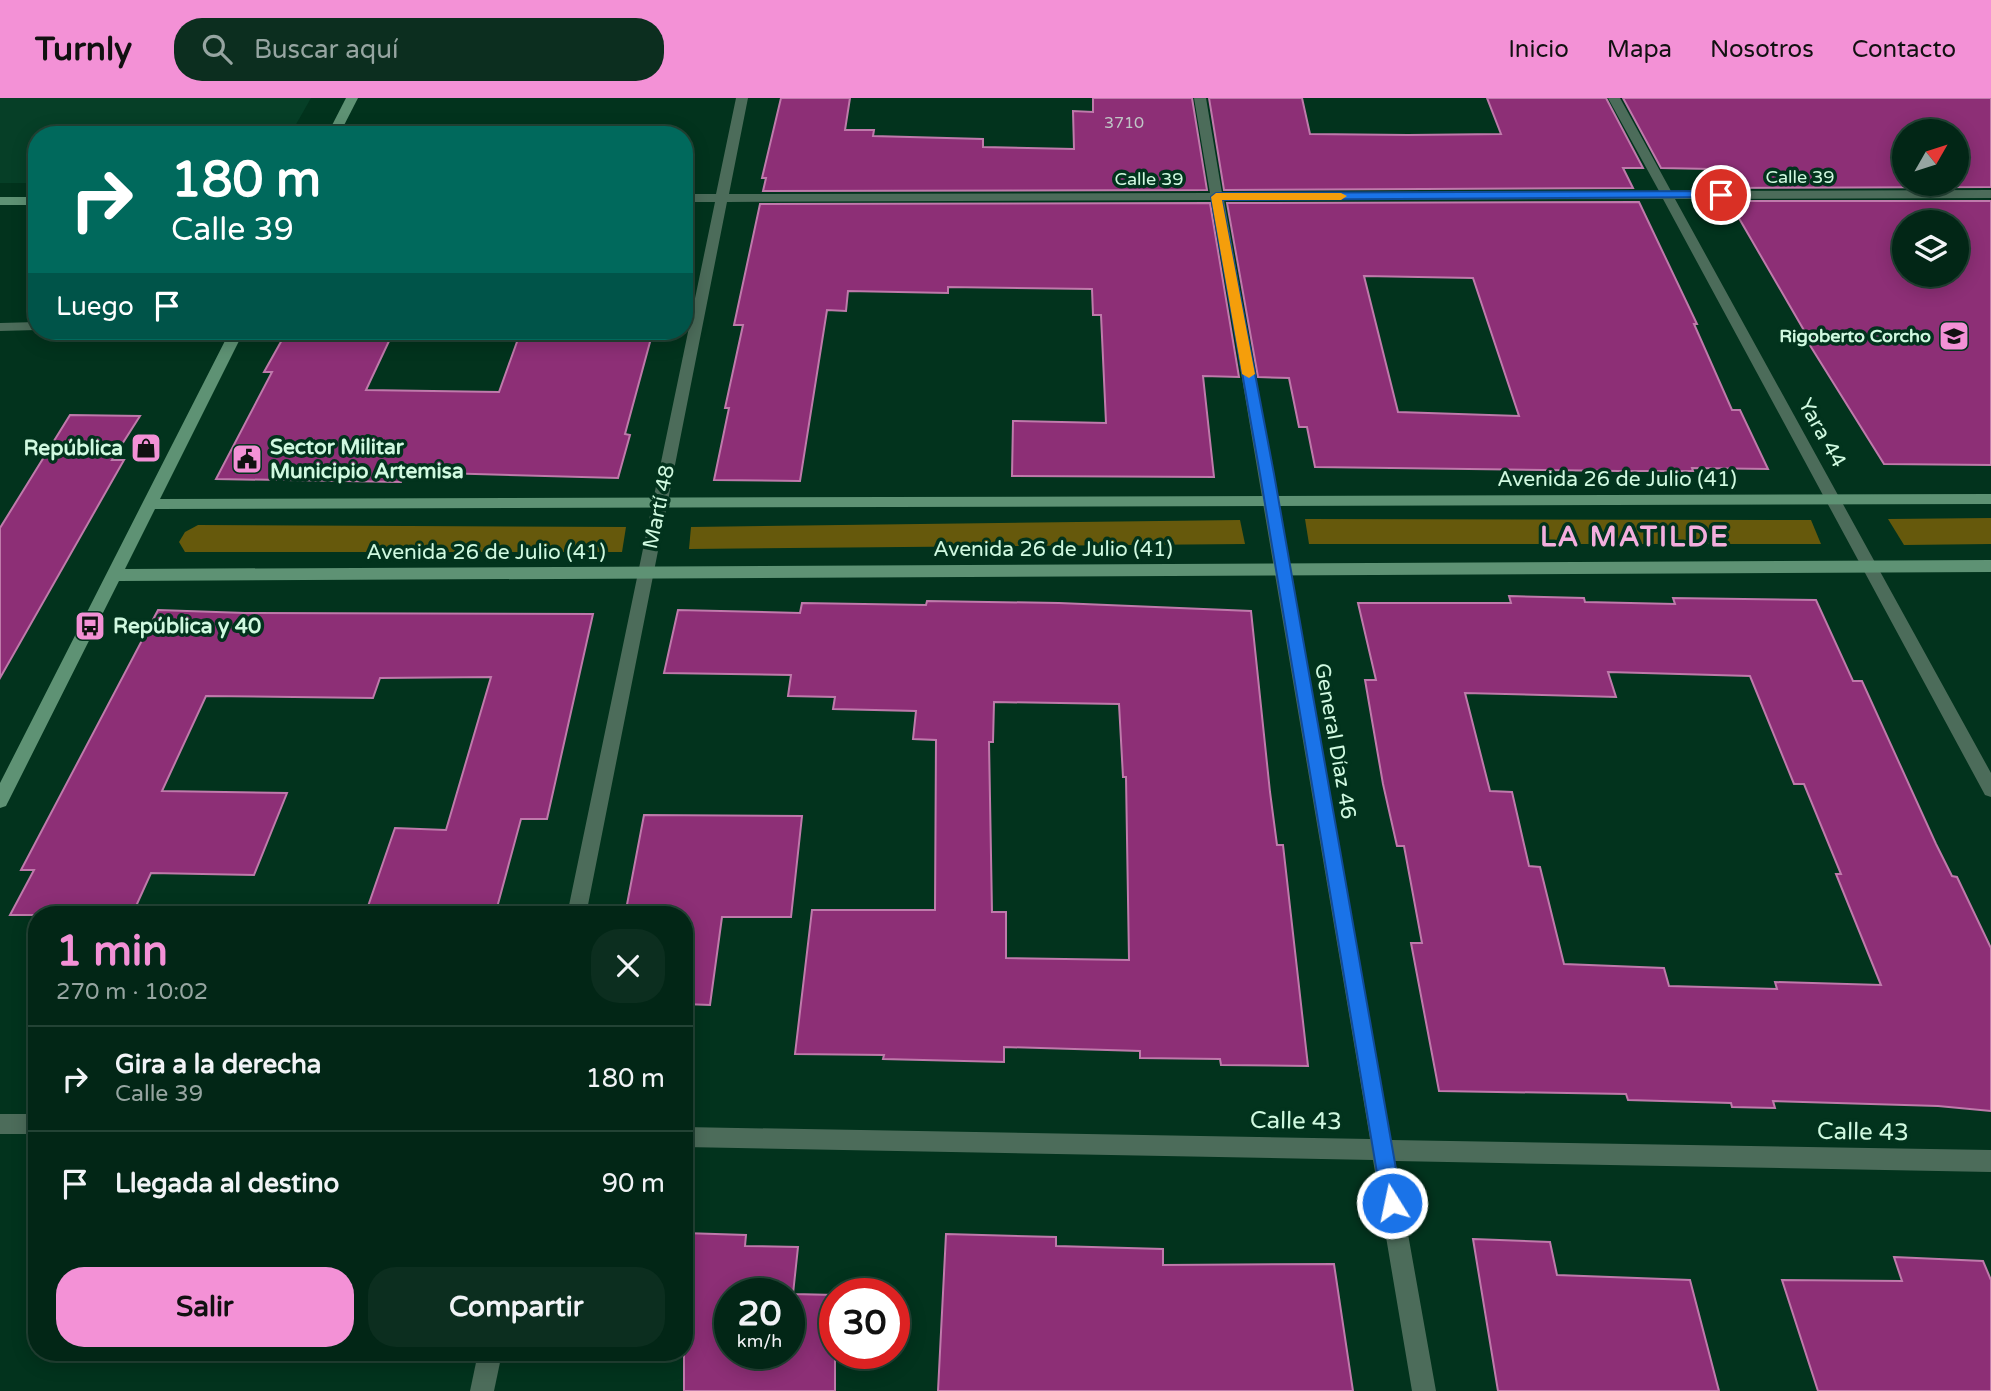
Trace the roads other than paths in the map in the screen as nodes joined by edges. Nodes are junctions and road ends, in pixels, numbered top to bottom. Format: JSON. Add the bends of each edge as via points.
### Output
{"nodes":[{"id":1,"x":352,"y":98,"type":"edge"},
{"id":2,"x":742,"y":98,"type":"edge"},
{"id":3,"x":1200,"y":98,"type":"edge"},
{"id":4,"x":1614,"y":98,"type":"edge"},
{"id":5,"x":338,"y":126,"type":"edge"},
{"id":6,"x":1991,"y":194,"type":"edge"},
{"id":7,"x":1667,"y":195,"type":"junction"},
{"id":8,"x":1216,"y":197,"type":"junction"},
{"id":9,"x":693,"y":198,"type":"edge"},
{"id":10,"x":722,"y":198,"type":"junction"},
{"id":11,"x":0,"y":201,"type":"edge"},
{"id":12,"x":28,"y":201,"type":"edge"},
{"id":13,"x":28,"y":326,"type":"edge"},
{"id":14,"x":0,"y":327,"type":"edge"},
{"id":15,"x":233,"y":340,"type":"edge"},
{"id":16,"x":1835,"y":499,"type":"junction"},
{"id":17,"x":1991,"y":499,"type":"edge"},
{"id":18,"x":1272,"y":501,"type":"junction"},
{"id":19,"x":661,"y":502,"type":"junction"},
{"id":20,"x":151,"y":504,"type":"junction"},
{"id":21,"x":1871,"y":566,"type":"junction"},
{"id":22,"x":1991,"y":566,"type":"edge"},
{"id":23,"x":1283,"y":569,"type":"junction"},
{"id":24,"x":645,"y":572,"type":"junction"},
{"id":25,"x":116,"y":575,"type":"junction"},
{"id":26,"x":1991,"y":790,"type":"edge"},
{"id":27,"x":0,"y":801,"type":"edge"},
{"id":28,"x":578,"y":906,"type":"edge"},
{"id":29,"x":0,"y":1124,"type":"edge"},
{"id":30,"x":28,"y":1124,"type":"edge"},
{"id":31,"x":693,"y":1137,"type":"edge"},
{"id":32,"x":1382,"y":1149,"type":"junction"},
{"id":33,"x":1991,"y":1161,"type":"edge"},
{"id":34,"x":488,"y":1361,"type":"edge"},
{"id":35,"x":482,"y":1391,"type":"edge"},
{"id":36,"x":1424,"y":1391,"type":"edge"}],
"edges":[{"from":1,"to":5,"type":"main road"},
{"from":2,"to":10,"type":"street","name":"Martí 48"},
{"from":3,"to":8,"type":"street","name":"General Díaz 46"},
{"from":4,"to":7,"type":"street","name":"Yara 44"},
{"from":6,"to":7,"type":"street","name":"Calle 39"},
{"from":7,"to":8,"type":"street","name":"Calle 39"},
{"from":7,"to":16,"type":"street","name":"Yara 44"},
{"from":8,"to":10,"type":"street","name":"Calle 39"},
{"from":8,"to":18,"type":"street","name":"General Díaz 46"},
{"from":9,"to":10,"type":"street","name":"Calle 39"},
{"from":10,"to":19,"type":"street","name":"Martí 48"},
{"from":11,"to":12,"type":"main road"},
{"from":13,"to":14,"type":"street"},
{"from":15,"to":20,"type":"main road"},
{"from":16,"to":17,"type":"main road","name":"Avenida 26 de Julio (41)"},
{"from":16,"to":18,"type":"main road","name":"Avenida 26 de Julio (41)"},
{"from":16,"to":21,"type":"street","name":"Yara 44"},
{"from":18,"to":19,"type":"main road","name":"Avenida 26 de Julio (41)"},
{"from":18,"to":23,"type":"street","name":"General Díaz 46"},
{"from":19,"to":20,"type":"main road","name":"Avenida 26 de Julio (41)"},
{"from":19,"to":24,"type":"street","name":"Martí 48"},
{"from":20,"to":25,"type":"main road"},
{"from":21,"to":22,"type":"main road","name":"Avenida 26 de Julio (41)"},
{"from":21,"to":23,"type":"main road","name":"Avenida 26 de Julio (41)"},
{"from":21,"to":26,"type":"street","name":"Yara 44"},
{"from":23,"to":24,"type":"main road","name":"Avenida 26 de Julio (41)"},
{"from":23,"to":32,"type":"street","name":"General Díaz 46"},
{"from":24,"to":25,"type":"main road","name":"Avenida 26 de Julio (41)"},
{"from":24,"to":28,"type":"street","name":"Martí 48"},
{"from":25,"to":27,"type":"main road"},
{"from":29,"to":30,"type":"street"},
{"from":31,"to":32,"type":"street","name":"Calle 43"},
{"from":32,"to":33,"type":"street","name":"Calle 43"},
{"from":32,"to":36,"type":"street","name":"General Díaz 46"},
{"from":34,"to":35,"type":"street"}]}
